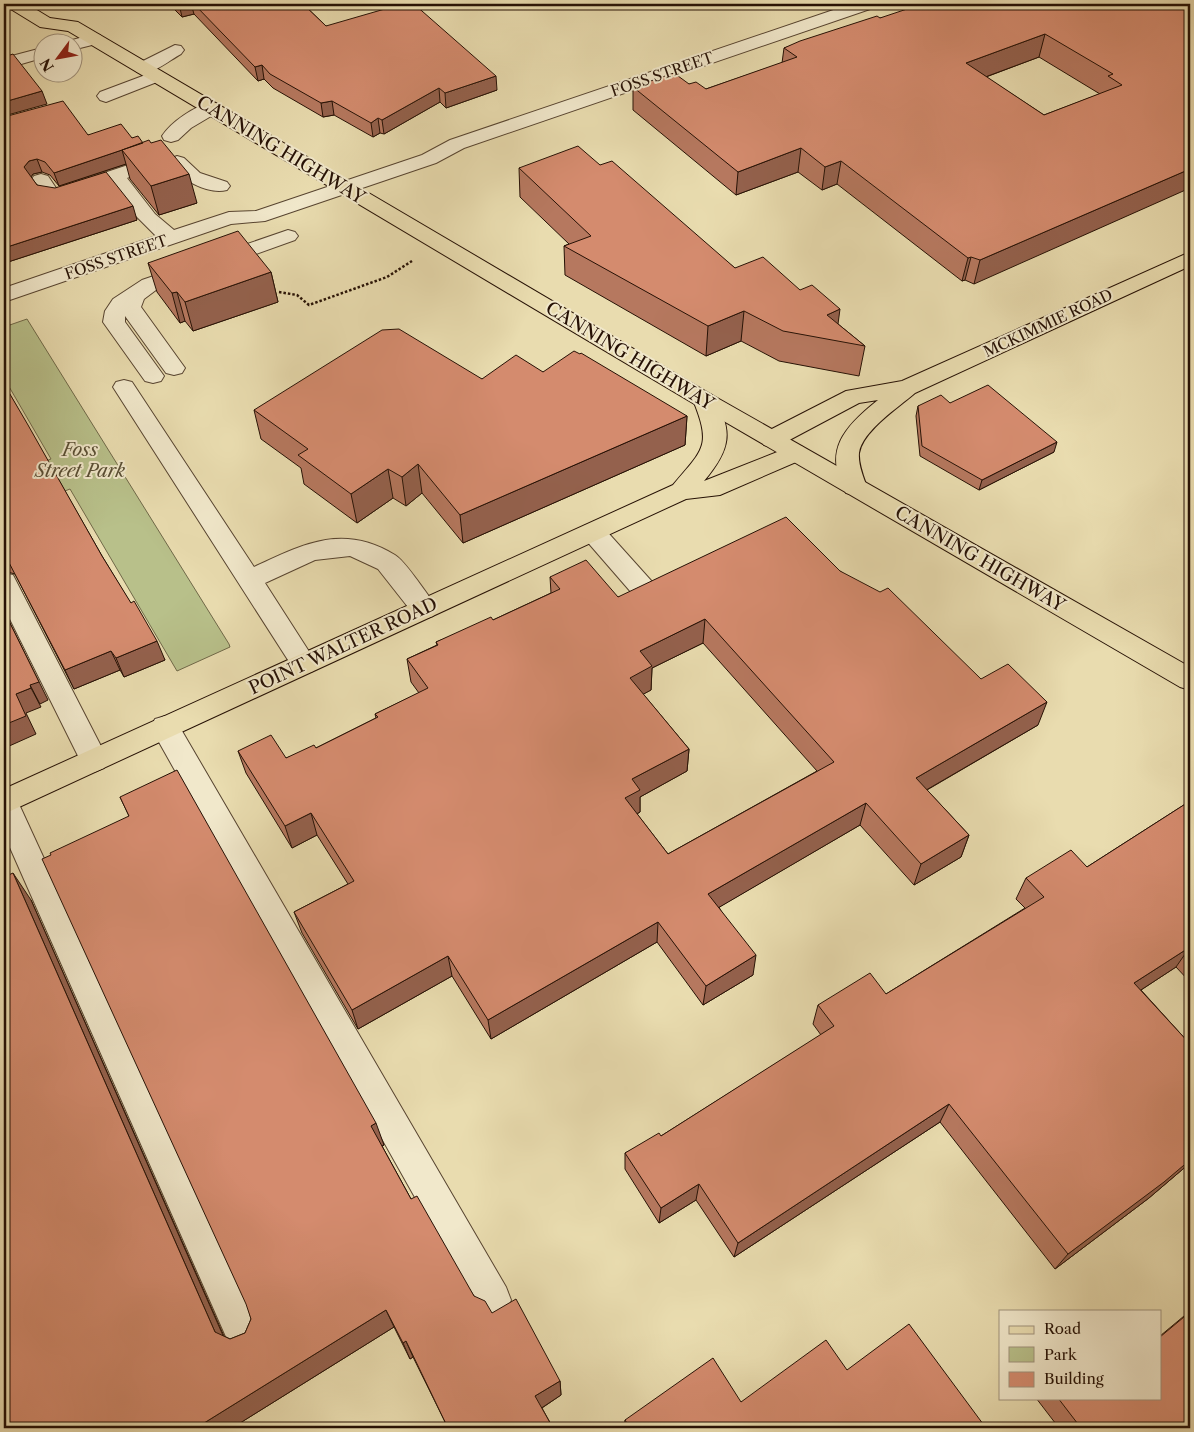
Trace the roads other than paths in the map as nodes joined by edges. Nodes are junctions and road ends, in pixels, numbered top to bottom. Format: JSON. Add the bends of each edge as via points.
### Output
{"nodes":[{"id":1,"x":15,"y":4,"type":"edge"},
{"id":2,"x":867,"y":4,"type":"edge"},
{"id":3,"x":60,"y":7,"type":"dead end"},
{"id":4,"x":66,"y":32,"type":"edge"},
{"id":5,"x":72,"y":32,"type":"edge"},
{"id":6,"x":82,"y":37,"type":"edge"},
{"id":7,"x":175,"y":50,"type":"dead end"},
{"id":8,"x":32,"y":56,"type":"edge"},
{"id":9,"x":4,"y":64,"type":"edge"},
{"id":10,"x":150,"y":72,"type":"junction"},
{"id":11,"x":106,"y":96,"type":"dead end"},
{"id":12,"x":211,"y":108,"type":"junction"},
{"id":13,"x":171,"y":136,"type":"dead end"},
{"id":14,"x":457,"y":144,"type":"junction"},
{"id":15,"x":116,"y":176,"type":"junction"},
{"id":16,"x":325,"y":176,"type":"junction"},
{"id":17,"x":41,"y":180,"type":"dead end"},
{"id":18,"x":220,"y":186,"type":"dead end"},
{"id":19,"x":345,"y":188,"type":"junction"},
{"id":20,"x":229,"y":218,"type":"junction"},
{"id":21,"x":288,"y":236,"type":"dead end"},
{"id":22,"x":172,"y":238,"type":"junction"},
{"id":23,"x":1190,"y":258,"type":"edge"},
{"id":24,"x":139,"y":291,"type":"junction"},
{"id":25,"x":4,"y":295,"type":"edge"},
{"id":26,"x":174,"y":368,"type":"dead end"},
{"id":27,"x":153,"y":376,"type":"dead end"},
{"id":28,"x":124,"y":387,"type":"dead end"},
{"id":29,"x":906,"y":388,"type":"junction"},
{"id":30,"x":704,"y":400,"type":"junction"},
{"id":31,"x":772,"y":439,"type":"junction"},
{"id":32,"x":795,"y":453,"type":"junction"},
{"id":33,"x":855,"y":487,"type":"junction"},
{"id":34,"x":682,"y":491,"type":"junction"},
{"id":35,"x":593,"y":532,"type":"junction"},
{"id":36,"x":248,"y":580,"type":"junction"},
{"id":37,"x":4,"y":582,"type":"edge"},
{"id":38,"x":646,"y":592,"type":"edge"},
{"id":39,"x":424,"y":609,"type":"junction"},
{"id":40,"x":304,"y":664,"type":"junction"},
{"id":41,"x":1190,"y":680,"type":"edge"},
{"id":42,"x":165,"y":727,"type":"junction"},
{"id":43,"x":94,"y":760,"type":"junction"},
{"id":44,"x":4,"y":802,"type":"edge"},
{"id":45,"x":493,"y":1300,"type":"dead end"},
{"id":46,"x":244,"y":1335,"type":"edge"}],
"edges":[{"from":1,"to":4,"type":"main road","name":"CANNING HIGHWAY"},
{"from":2,"to":14,"type":"street","name":"FOSS STREET"},
{"from":3,"to":5,"type":"main road","name":"CANNING HIGHWAY","via":[[72,14]]},
{"from":6,"to":10,"type":"main road","name":"CANNING HIGHWAY","via":[[94,39]]},
{"from":7,"to":10,"type":"street"},
{"from":8,"to":9,"type":"street"},
{"from":10,"to":11,"type":"street"},
{"from":10,"to":12,"type":"main road","name":"CANNING HIGHWAY"},
{"from":12,"to":13,"type":"street"},
{"from":12,"to":16,"type":"main road","name":"CANNING HIGHWAY"},
{"from":14,"to":16,"type":"street","name":"FOSS STREET","via":[[415,147]]},
{"from":14,"to":19,"type":"street","name":"FOSS STREET","via":[[429,159]]},
{"from":15,"to":17,"type":"street","via":[[60,194],[50,192]]},
{"from":15,"to":18,"type":"street","via":[[169,161],[193,177]]},
{"from":15,"to":22,"type":"street","via":[[160,231]]},
{"from":16,"to":19,"type":"main road","name":"CANNING HIGHWAY"},
{"from":16,"to":20,"type":"street","name":"FOSS STREET","via":[[244,204]]},
{"from":19,"to":20,"type":"street","name":"FOSS STREET","via":[[258,217]]},
{"from":19,"to":30,"type":"main road","name":"CANNING HIGHWAY"},
{"from":20,"to":22,"type":"street","name":"FOSS STREET"},
{"from":21,"to":24,"type":"street"},
{"from":22,"to":25,"type":"street","name":"FOSS STREET"},
{"from":23,"to":29,"type":"main road","name":"MCKIMMIE ROAD"},
{"from":24,"to":26,"type":"street","via":[[131,300],[130,307]]},
{"from":24,"to":27,"type":"street","via":[[118,306],[114,322]]},
{"from":28,"to":36,"type":"street"},
{"from":29,"to":31,"type":"main road","name":"MCKIMMIE ROAD","via":[[854,396]]},
{"from":29,"to":33,"type":"main road","name":"MCKIMMIE ROAD","via":[[855,434],[848,447],[848,464]]},
{"from":30,"to":31,"type":"main road","name":"CANNING HIGHWAY"},
{"from":30,"to":34,"type":"main road","name":"POINT WALTER ROAD","via":[[715,423],[717,442],[711,458]]},
{"from":31,"to":32,"type":"main road","name":"CANNING HIGHWAY"},
{"from":32,"to":33,"type":"main road","name":"CANNING HIGHWAY"},
{"from":32,"to":34,"type":"main road","name":"POINT WALTER ROAD","via":[[711,489]]},
{"from":33,"to":41,"type":"main road","name":"CANNING HIGHWAY"},
{"from":34,"to":35,"type":"main road","name":"POINT WALTER ROAD"},
{"from":35,"to":38,"type":"street"},
{"from":35,"to":39,"type":"main road","name":"POINT WALTER ROAD"},
{"from":36,"to":39,"type":"street","via":[[311,551],[352,547],[387,562]]},
{"from":36,"to":40,"type":"street"},
{"from":37,"to":43,"type":"street"},
{"from":39,"to":40,"type":"main road","name":"POINT WALTER ROAD"},
{"from":40,"to":42,"type":"main road","name":"POINT WALTER ROAD"},
{"from":42,"to":43,"type":"main road","name":"POINT WALTER ROAD"},
{"from":42,"to":45,"type":"street"},
{"from":43,"to":44,"type":"main road","name":"POINT WALTER ROAD"},
{"from":44,"to":46,"type":"street"}]}
